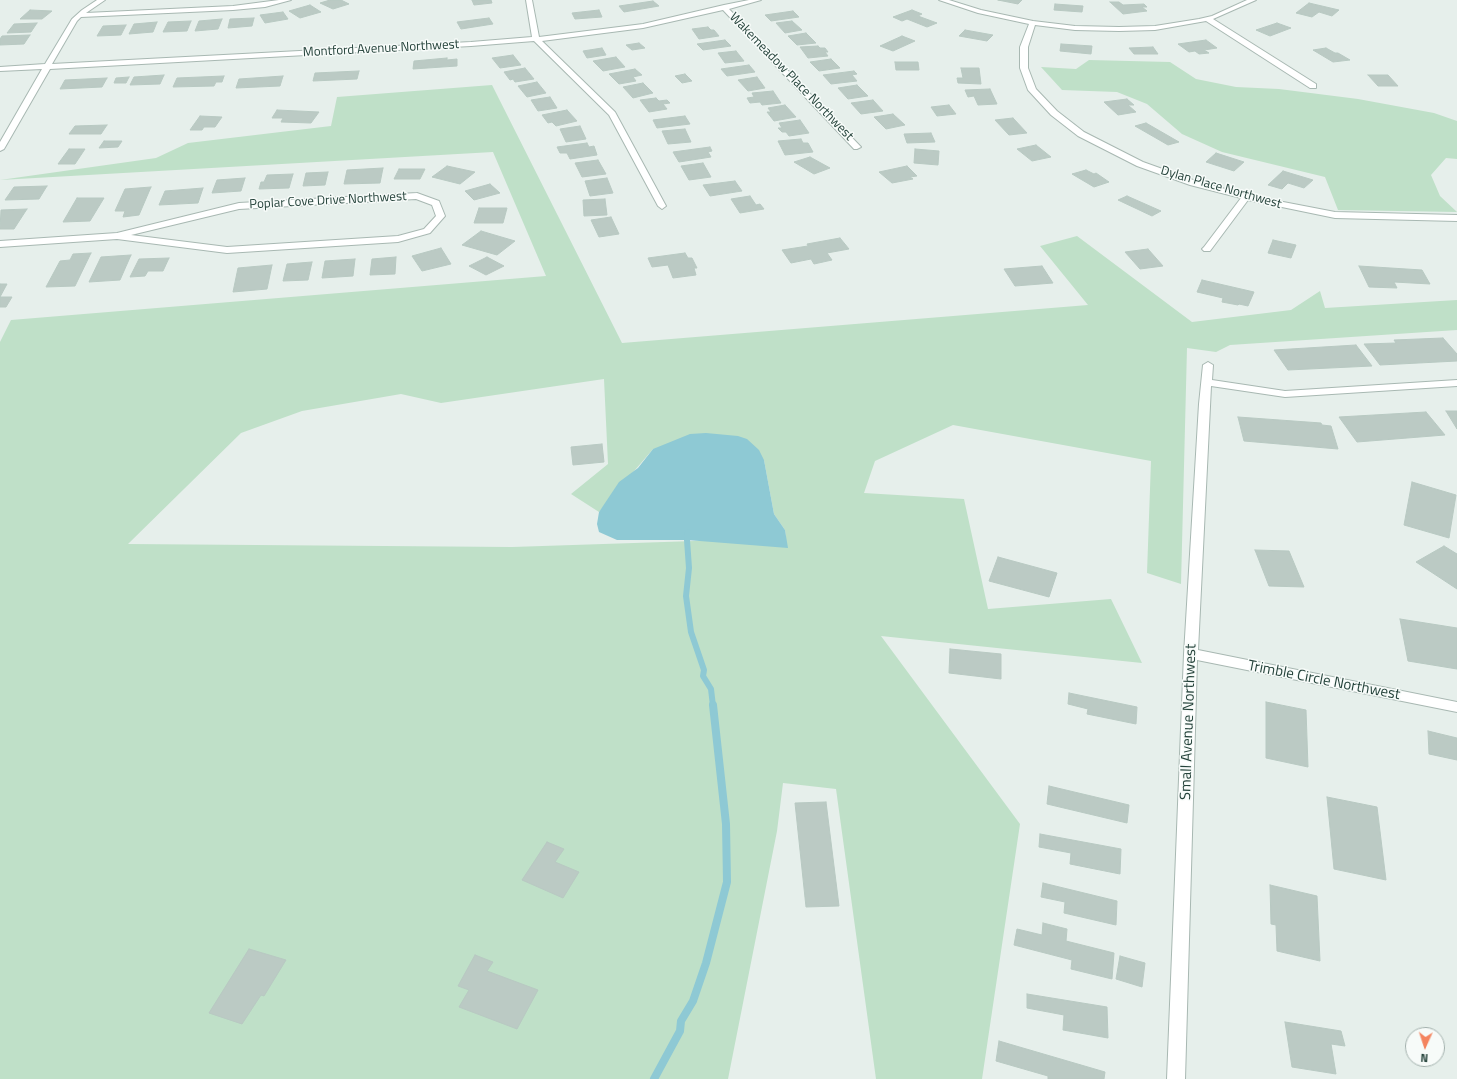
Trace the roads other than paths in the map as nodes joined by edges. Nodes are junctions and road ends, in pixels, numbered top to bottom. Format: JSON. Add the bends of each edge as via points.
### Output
{"nodes":[{"id":1,"x":102,"y":0,"type":"edge"},
{"id":2,"x":288,"y":0,"type":"edge"},
{"id":3,"x":529,"y":0,"type":"edge"},
{"id":4,"x":758,"y":0,"type":"edge"},
{"id":5,"x":942,"y":0,"type":"edge"},
{"id":6,"x":1253,"y":0,"type":"edge"},
{"id":7,"x":724,"y":8,"type":"junction"},
{"id":8,"x":79,"y":15,"type":"junction"},
{"id":9,"x":1207,"y":19,"type":"junction"},
{"id":10,"x":1033,"y":23,"type":"junction"},
{"id":11,"x":536,"y":39,"type":"junction"},
{"id":12,"x":48,"y":66,"type":"junction"},
{"id":13,"x":0,"y":68,"type":"edge"},
{"id":14,"x":1313,"y":86,"type":"dead end"},
{"id":15,"x":857,"y":147,"type":"dead end"},
{"id":16,"x":0,"y":150,"type":"edge"},
{"id":17,"x":1246,"y":197,"type":"junction"},
{"id":18,"x":662,"y":206,"type":"dead end"},
{"id":19,"x":1457,"y":218,"type":"edge"},
{"id":20,"x":117,"y":236,"type":"junction"},
{"id":21,"x":0,"y":244,"type":"edge"},
{"id":22,"x":1207,"y":249,"type":"dead end"},
{"id":23,"x":1208,"y":365,"type":"dead end"},
{"id":24,"x":1206,"y":382,"type":"junction"},
{"id":25,"x":1457,"y":383,"type":"edge"},
{"id":26,"x":1191,"y":654,"type":"junction"},
{"id":27,"x":1457,"y":707,"type":"edge"},
{"id":28,"x":1176,"y":1079,"type":"edge"}],
"edges":[{"from":1,"to":8,"type":"street"},
{"from":2,"to":8,"type":"street","via":[[233,8]]},
{"from":3,"to":11,"type":"street"},
{"from":4,"to":7,"type":"street","name":"Montford Avenue Northwest"},
{"from":5,"to":10,"type":"street","via":[[980,12]]},
{"from":6,"to":9,"type":"street"},
{"from":7,"to":11,"type":"street","name":"Montford Avenue Northwest","via":[[643,26]]},
{"from":7,"to":15,"type":"street","name":"Wakemeadow Place Northwest"},
{"from":8,"to":12,"type":"street"},
{"from":9,"to":10,"type":"street","via":[[1177,25],[1130,29],[1074,28]]},
{"from":9,"to":14,"type":"street"},
{"from":10,"to":17,"type":"street","name":"Dylan Place Northwest","via":[[1024,47],[1024,68],[1032,90],[1054,113],[1081,134],[1124,157],[1193,183]]},
{"from":11,"to":12,"type":"street","name":"Montford Avenue Northwest"},
{"from":11,"to":18,"type":"street","via":[[612,114]]},
{"from":12,"to":13,"type":"street","name":"Montford Avenue Northwest"},
{"from":12,"to":16,"type":"street"},
{"from":17,"to":19,"type":"street","name":"Dylan Place Northwest","via":[[1335,215]]},
{"from":17,"to":22,"type":"street"},
{"from":20,"to":20,"type":"street","name":"Poplar Cove Drive Northwest","via":[[227,250],[254,249],[398,239],[427,231],[441,216],[436,203],[417,196],[276,203],[239,206]]},
{"from":20,"to":21,"type":"street","name":"Poplar Cove Drive Northwest"},
{"from":23,"to":24,"type":"street","name":"Small Avenue Northwest"},
{"from":24,"to":25,"type":"street","via":[[1285,394]]},
{"from":24,"to":26,"type":"street","name":"Small Avenue Northwest"},
{"from":26,"to":27,"type":"street","name":"Trimble Circle Northwest"},
{"from":26,"to":28,"type":"street","name":"Small Avenue Northwest"}]}
